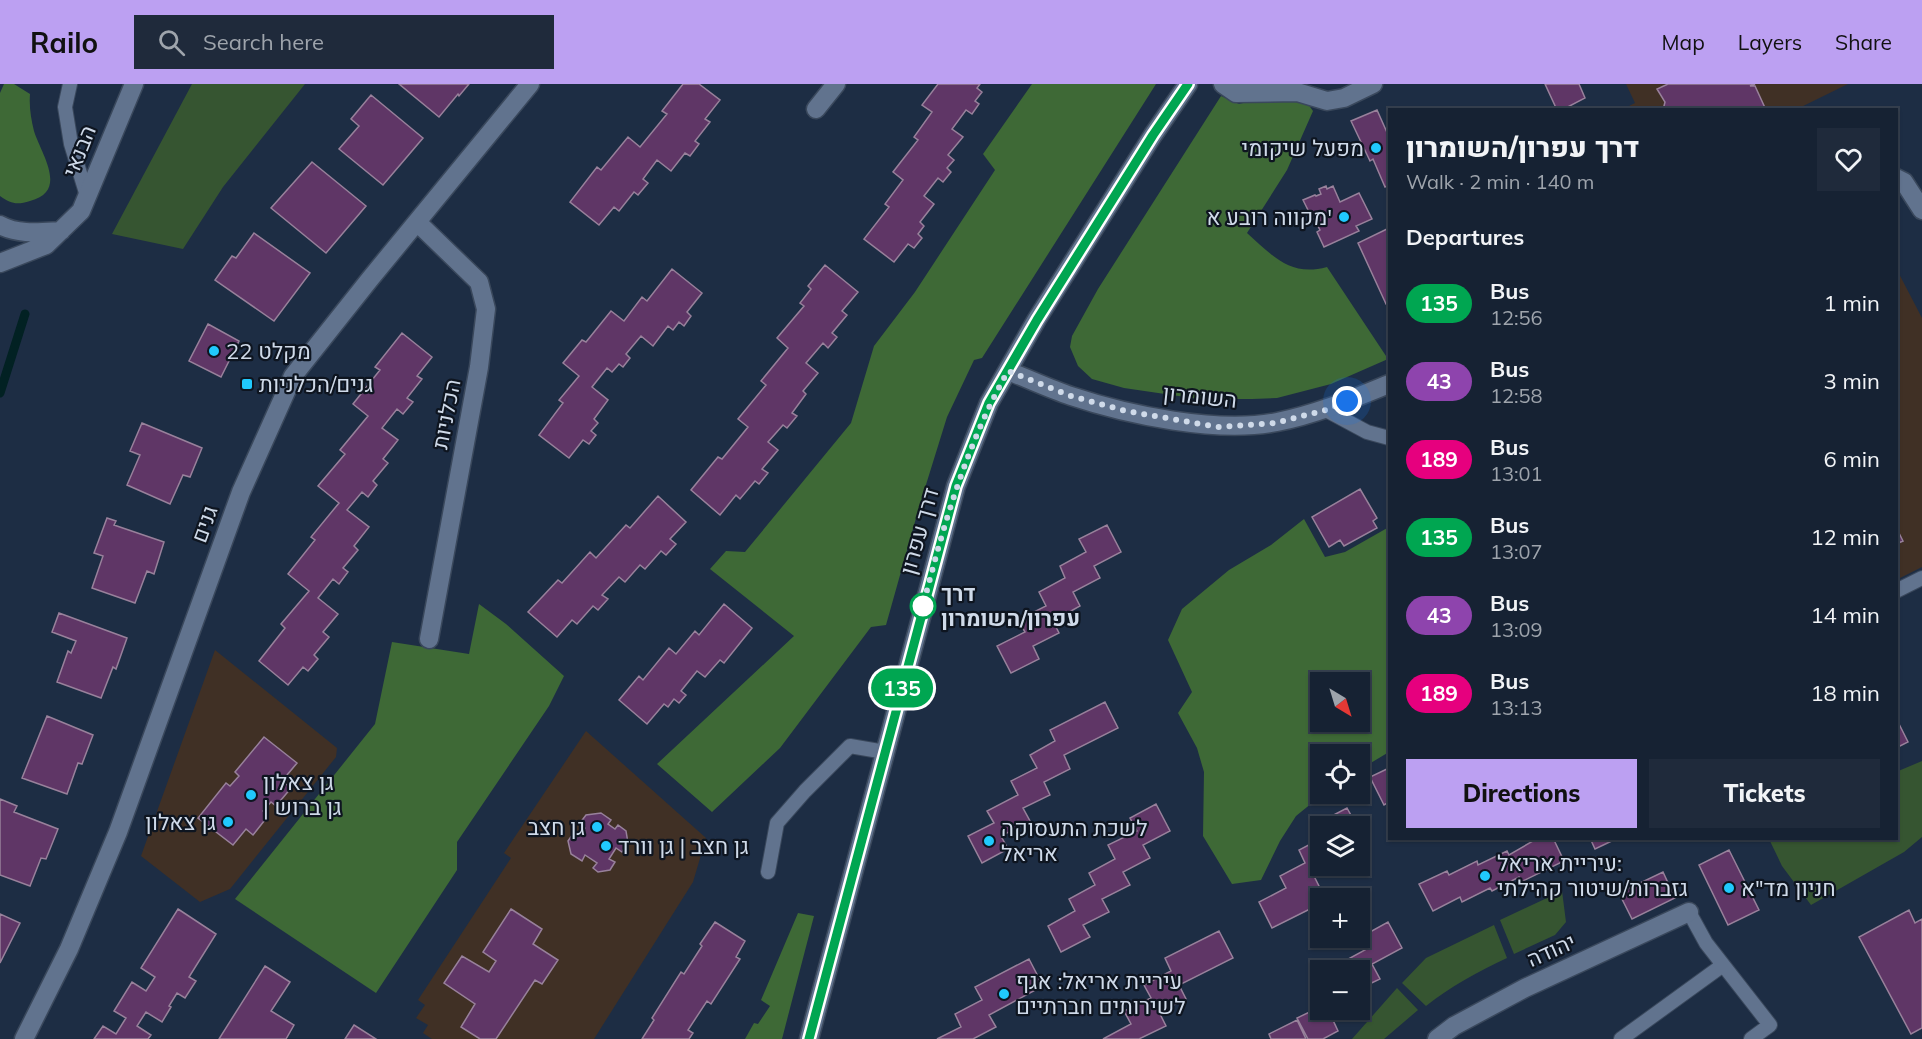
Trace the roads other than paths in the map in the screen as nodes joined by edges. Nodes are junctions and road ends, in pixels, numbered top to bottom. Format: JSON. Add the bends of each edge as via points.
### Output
{"nodes":[{"id":1,"x":70,"y":84,"type":"edge"},
{"id":2,"x":134,"y":84,"type":"edge"},
{"id":3,"x":530,"y":84,"type":"edge"},
{"id":4,"x":836,"y":84,"type":"edge"},
{"id":5,"x":1188,"y":84,"type":"edge"},
{"id":6,"x":1223,"y":84,"type":"edge"},
{"id":7,"x":1373,"y":84,"type":"edge"},
{"id":8,"x":816,"y":109,"type":"dead end"},
{"id":9,"x":1898,"y":179,"type":"edge"},
{"id":10,"x":87,"y":196,"type":"junction"},
{"id":11,"x":1922,"y":210,"type":"edge"},
{"id":12,"x":417,"y":222,"type":"junction"},
{"id":13,"x":0,"y":225,"type":"edge"},
{"id":14,"x":61,"y":231,"type":"junction"},
{"id":15,"x":0,"y":263,"type":"edge"},
{"id":16,"x":1008,"y":371,"type":"junction"},
{"id":17,"x":1388,"y":384,"type":"edge"},
{"id":18,"x":1326,"y":410,"type":"junction"},
{"id":19,"x":1388,"y":438,"type":"edge"},
{"id":20,"x":1922,"y":578,"type":"edge"},
{"id":21,"x":1898,"y":590,"type":"edge"},
{"id":22,"x":429,"y":639,"type":"dead end"},
{"id":23,"x":885,"y":752,"type":"junction"},
{"id":24,"x":768,"y":872,"type":"dead end"},
{"id":25,"x":1689,"y":912,"type":"joint"},
{"id":26,"x":1723,"y":965,"type":"junction"},
{"id":27,"x":24,"y":1039,"type":"edge"},
{"id":28,"x":809,"y":1039,"type":"edge"},
{"id":29,"x":1437,"y":1039,"type":"edge"},
{"id":30,"x":1621,"y":1039,"type":"edge"},
{"id":31,"x":1751,"y":1039,"type":"edge"}],
"edges":[{"from":1,"to":10,"type":"lane","via":[[65,107],[71,144]]},
{"from":2,"to":10,"type":"street","name":"הבנאי"},
{"from":3,"to":12,"type":"street","name":"גנים"},
{"from":4,"to":8,"type":"street"},
{"from":5,"to":16,"type":"street","name":"דרך עפרון"},
{"from":6,"to":7,"type":"street","via":[[1236,93],[1297,92],[1327,100],[1344,98]]},
{"from":9,"to":11,"type":"street"},
{"from":10,"to":14,"type":"street","name":"הבנאי","via":[[81,211]]},
{"from":12,"to":22,"type":"street","name":"הכלניות","via":[[478,282],[486,309]]},
{"from":12,"to":27,"type":"street","name":"גנים","via":[[293,376],[241,492],[118,832],[69,948]]},
{"from":13,"to":14,"type":"street","via":[[9,231]]},
{"from":14,"to":15,"type":"street","name":"הבנאי","via":[[46,245]]},
{"from":16,"to":18,"type":"street","name":"השומרון","via":[[1071,396],[1126,411],[1218,427],[1275,423]]},
{"from":16,"to":23,"type":"street","name":"דרך עפרון","via":[[989,403],[956,486]]},
{"from":17,"to":18,"type":"street","name":"השומרון"},
{"from":18,"to":19,"type":"lane","via":[[1367,432]]},
{"from":20,"to":21,"type":"lane"},
{"from":23,"to":24,"type":"lane","via":[[850,746],[805,791],[777,823]]},
{"from":23,"to":28,"type":"street","name":"דרך עפרון"},
{"from":25,"to":26,"type":"lane"},
{"from":25,"to":29,"type":"street","name":"יהודה","via":[[1525,988]]},
{"from":26,"to":30,"type":"lane"},
{"from":26,"to":31,"type":"lane","via":[[1770,1025]]}]}
